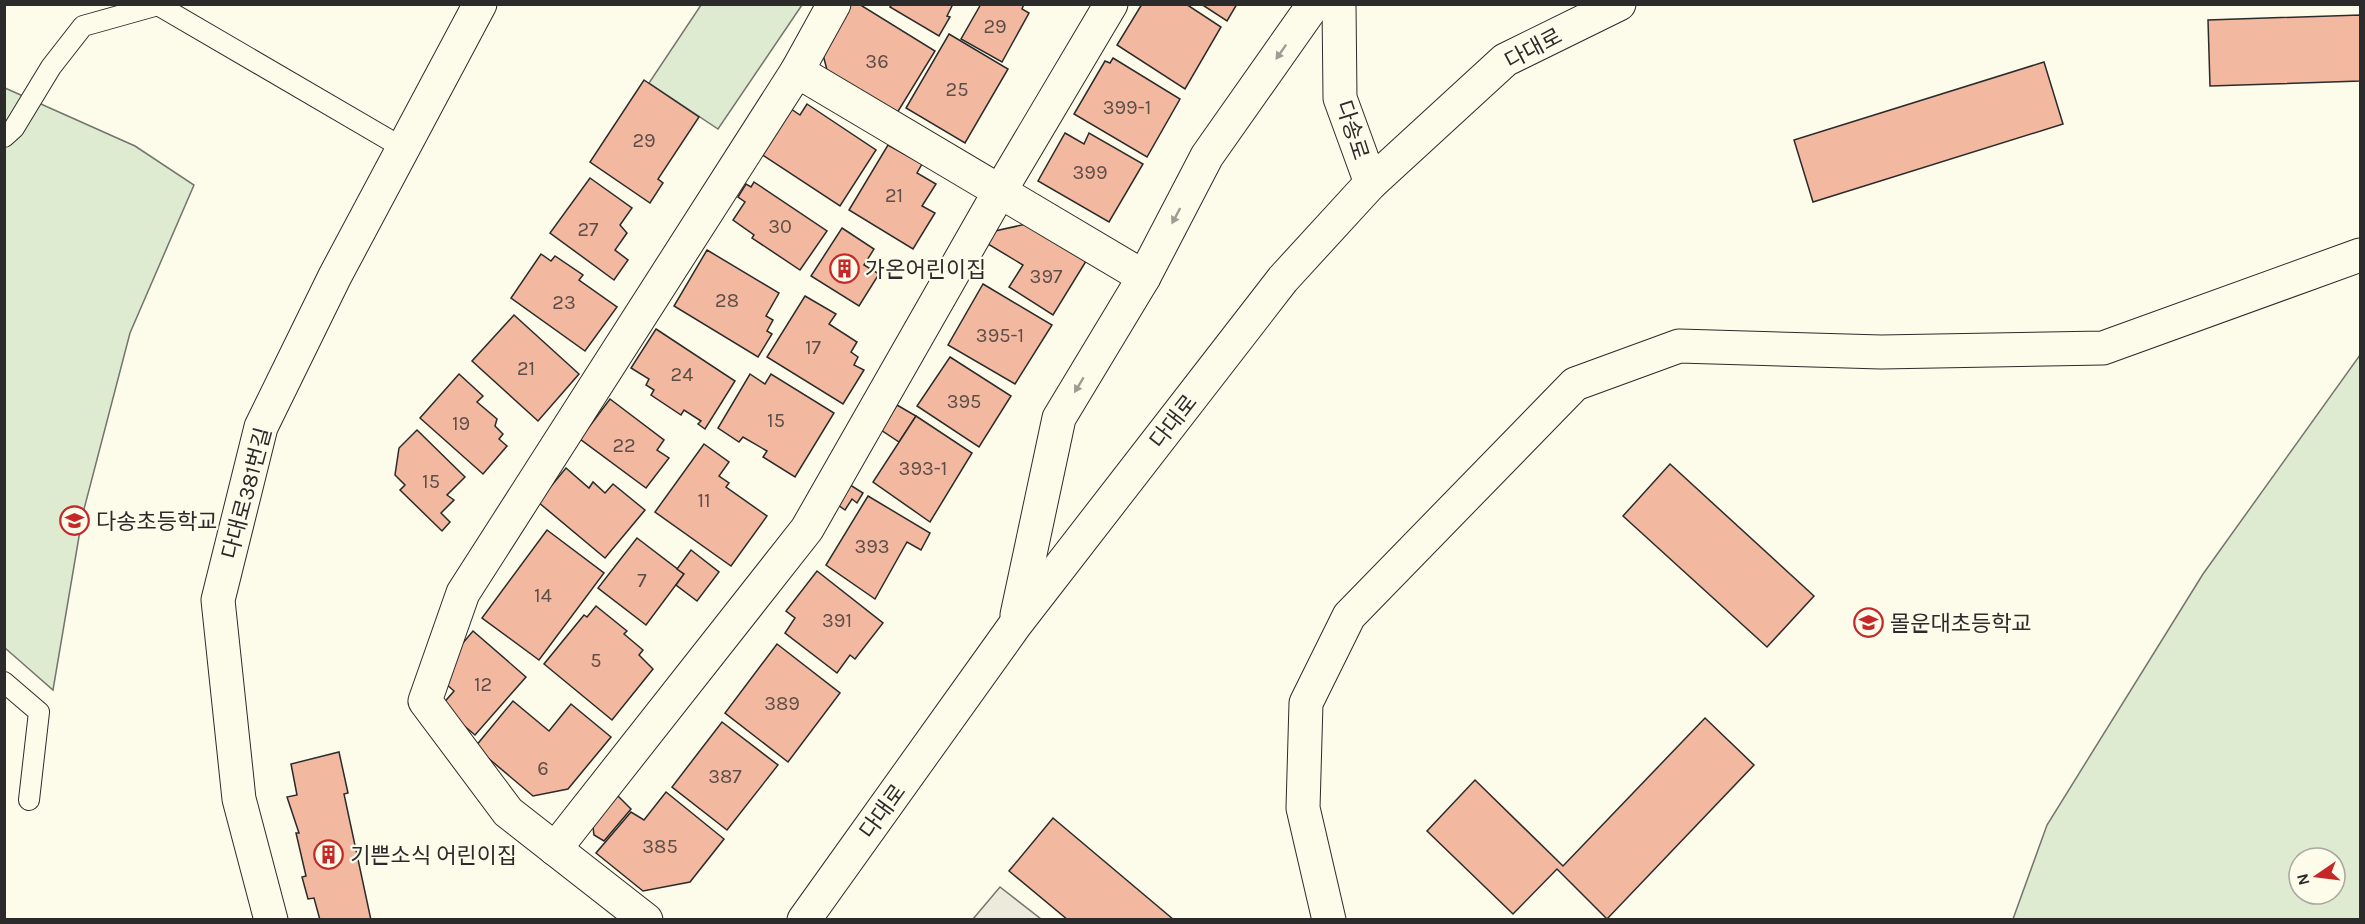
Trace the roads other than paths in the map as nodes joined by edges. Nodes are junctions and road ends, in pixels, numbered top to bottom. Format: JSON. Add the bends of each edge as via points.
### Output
{"nodes":[{"id":1,"x":480,"y":4,"type":"edge"},
{"id":2,"x":834,"y":4,"type":"edge"},
{"id":3,"x":1111,"y":4,"type":"edge"},
{"id":4,"x":1314,"y":4,"type":"edge"},
{"id":5,"x":1339,"y":4,"type":"edge"},
{"id":6,"x":1620,"y":4,"type":"edge"},
{"id":7,"x":797,"y":71,"type":"junction"},
{"id":8,"x":4,"y":137,"type":"edge"},
{"id":9,"x":403,"y":148,"type":"junction"},
{"id":10,"x":1371,"y":183,"type":"junction"},
{"id":11,"x":1000,"y":191,"type":"junction"},
{"id":12,"x":2361,"y":255,"type":"edge"},
{"id":13,"x":1144,"y":277,"type":"junction"},
{"id":14,"x":1015,"y":625,"type":"junction"},
{"id":15,"x":4,"y":682,"type":"edge"},
{"id":16,"x":29,"y":800,"type":"dead end"},
{"id":17,"x":555,"y":849,"type":"junction"},
{"id":18,"x":272,"y":920,"type":"edge"},
{"id":19,"x":646,"y":920,"type":"edge"},
{"id":20,"x":804,"y":920,"type":"edge"},
{"id":21,"x":1329,"y":920,"type":"edge"}],
"edges":[{"from":1,"to":9,"type":"street","name":"다대로381번길"},
{"from":2,"to":7,"type":"street"},
{"from":3,"to":11,"type":"street"},
{"from":4,"to":13,"type":"street","one_way":true,"via":[[1207,156]]},
{"from":5,"to":10,"type":"street","name":"다송로","via":[[1340,98]]},
{"from":6,"to":10,"type":"street","name":"다대로","via":[[1505,60]]},
{"from":7,"to":11,"type":"street"},
{"from":7,"to":17,"type":"street","via":[[463,593],[425,701],[508,812]]},
{"from":8,"to":9,"type":"lane","via":[[83,26],[158,5]]},
{"from":9,"to":18,"type":"street","name":"다대로381번길","via":[[261,427],[219,600],[239,799]]},
{"from":10,"to":14,"type":"street","name":"다대로","via":[[1283,279]]},
{"from":11,"to":13,"type":"street"},
{"from":11,"to":17,"type":"street","via":[[807,529]]},
{"from":12,"to":21,"type":"street","via":[[2103,348],[1881,352],[1679,346],[1575,384],[1349,616],[1306,703],[1303,808]]},
{"from":13,"to":14,"type":"street","one_way":true,"via":[[1059,418]]},
{"from":14,"to":20,"type":"street","name":"다대로"},
{"from":15,"to":16,"type":"lane","via":[[39,712]]},
{"from":17,"to":19,"type":"street"}]}
